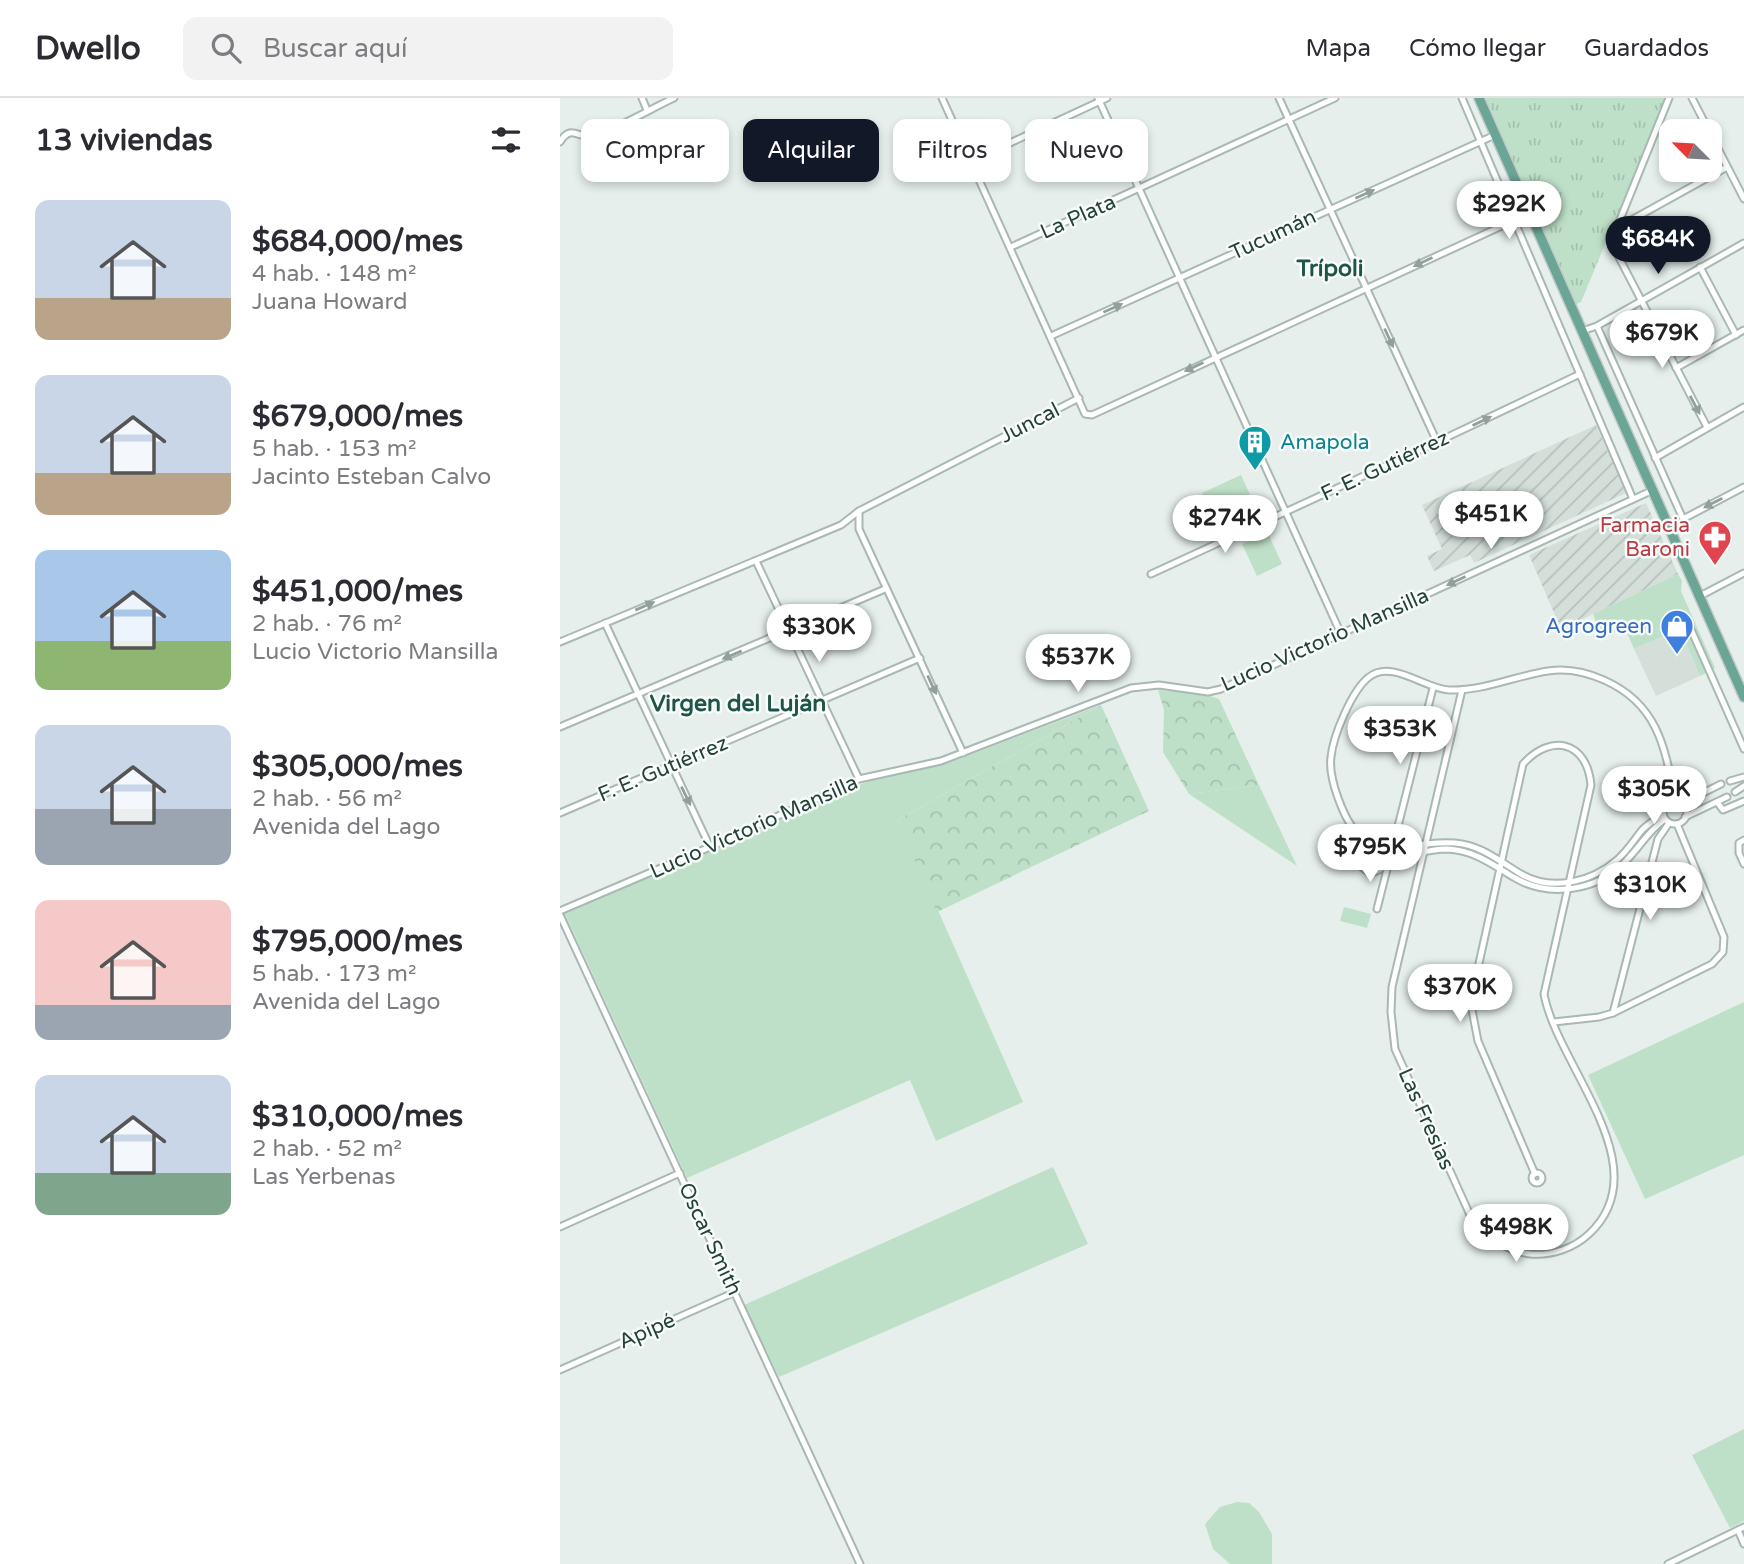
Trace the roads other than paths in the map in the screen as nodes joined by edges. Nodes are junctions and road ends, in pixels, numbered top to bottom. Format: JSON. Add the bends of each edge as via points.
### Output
{"nodes":[{"id":1,"x":642,"y":98,"type":"edge"},
{"id":2,"x":674,"y":98,"type":"edge"},
{"id":3,"x":943,"y":98,"type":"edge"},
{"id":4,"x":1107,"y":98,"type":"edge"},
{"id":5,"x":1279,"y":98,"type":"edge"},
{"id":6,"x":1335,"y":98,"type":"edge"},
{"id":7,"x":1462,"y":98,"type":"edge"},
{"id":8,"x":1479,"y":98,"type":"edge"},
{"id":9,"x":1669,"y":98,"type":"edge"},
{"id":10,"x":1692,"y":98,"type":"edge"},
{"id":11,"x":1098,"y":100,"type":"edge"},
{"id":12,"x":647,"y":110,"type":"junction"},
{"id":13,"x":952,"y":119,"type":"edge"},
{"id":14,"x":1288,"y":119,"type":"junction"},
{"id":15,"x":1702,"y":119,"type":"edge"},
{"id":16,"x":1495,"y":135,"type":"junction"},
{"id":17,"x":1481,"y":141,"type":"junction"},
{"id":18,"x":560,"y":142,"type":"edge"},
{"id":19,"x":1011,"y":142,"type":"edge"},
{"id":20,"x":1722,"y":157,"type":"edge"},
{"id":21,"x":1727,"y":167,"type":"junction"},
{"id":22,"x":981,"y":182,"type":"edge"},
{"id":23,"x":1139,"y":189,"type":"junction"},
{"id":24,"x":1744,"y":199,"type":"edge"},
{"id":25,"x":1330,"y":209,"type":"junction"},
{"id":26,"x":1530,"y":213,"type":"junction"},
{"id":27,"x":1514,"y":220,"type":"junction"},
{"id":28,"x":1617,"y":228,"type":"junction"},
{"id":29,"x":1744,"y":243,"type":"edge"},
{"id":30,"x":1011,"y":247,"type":"junction"},
{"id":31,"x":1700,"y":267,"type":"junction"},
{"id":32,"x":1180,"y":278,"type":"junction"},
{"id":33,"x":1366,"y":288,"type":"junction"},
{"id":34,"x":1641,"y":301,"type":"junction"},
{"id":35,"x":1597,"y":326,"type":"junction"},
{"id":36,"x":1744,"y":330,"type":"edge"},
{"id":37,"x":1582,"y":331,"type":"junction"},
{"id":38,"x":1736,"y":335,"type":"junction"},
{"id":39,"x":1051,"y":336,"type":"junction"},
{"id":40,"x":1216,"y":356,"type":"junction"},
{"id":41,"x":1676,"y":368,"type":"junction"},
{"id":42,"x":1580,"y":374,"type":"junction"},
{"id":43,"x":1079,"y":398,"type":"junction"},
{"id":44,"x":1744,"y":407,"type":"edge"},
{"id":45,"x":1707,"y":427,"type":"junction"},
{"id":46,"x":1437,"y":442,"type":"junction"},
{"id":47,"x":1655,"y":458,"type":"junction"},
{"id":48,"x":1742,"y":488,"type":"edge"},
{"id":49,"x":1651,"y":491,"type":"junction"},
{"id":50,"x":1744,"y":496,"type":"edge"},
{"id":51,"x":1633,"y":499,"type":"junction"},
{"id":52,"x":859,"y":511,"type":"junction"},
{"id":53,"x":1287,"y":511,"type":"junction"},
{"id":54,"x":756,"y":561,"type":"junction"},
{"id":55,"x":1744,"y":573,"type":"edge"},
{"id":56,"x":1151,"y":574,"type":"dead end"},
{"id":57,"x":885,"y":589,"type":"junction"},
{"id":58,"x":1700,"y":596,"type":"junction"},
{"id":59,"x":605,"y":623,"type":"junction"},
{"id":60,"x":789,"y":631,"type":"junction"},
{"id":61,"x":1341,"y":634,"type":"junction"},
{"id":62,"x":1682,"y":635,"type":"dead end"},
{"id":63,"x":560,"y":642,"type":"edge"},
{"id":64,"x":920,"y":659,"type":"junction"},
{"id":65,"x":1706,"y":663,"type":"junction"},
{"id":66,"x":1696,"y":667,"type":"dead end"},
{"id":67,"x":1433,"y":688,"type":"junction"},
{"id":68,"x":1462,"y":690,"type":"junction"},
{"id":69,"x":638,"y":694,"type":"junction"},
{"id":70,"x":1744,"y":697,"type":"edge"},
{"id":71,"x":822,"y":700,"type":"junction"},
{"id":72,"x":560,"y":727,"type":"edge"},
{"id":73,"x":1744,"y":749,"type":"edge"},
{"id":74,"x":963,"y":752,"type":"junction"},
{"id":75,"x":671,"y":766,"type":"junction"},
{"id":76,"x":1744,"y":777,"type":"edge"},
{"id":77,"x":859,"y":779,"type":"junction"},
{"id":78,"x":1730,"y":781,"type":"dead end"},
{"id":79,"x":1721,"y":784,"type":"dead end"},
{"id":80,"x":1744,"y":786,"type":"edge"},
{"id":81,"x":1735,"y":792,"type":"dead end"},
{"id":82,"x":1727,"y":796,"type":"dead end"},
{"id":83,"x":1675,"y":800,"type":"junction"},
{"id":84,"x":1744,"y":801,"type":"edge"},
{"id":85,"x":1717,"y":802,"type":"junction"},
{"id":86,"x":1682,"y":803,"type":"junction"},
{"id":87,"x":560,"y":813,"type":"edge"},
{"id":88,"x":1685,"y":817,"type":"junction"},
{"id":89,"x":1666,"y":819,"type":"junction"},
{"id":90,"x":1677,"y":824,"type":"junction"},
{"id":91,"x":1742,"y":841,"type":"edge"},
{"id":92,"x":1425,"y":844,"type":"junction"},
{"id":93,"x":1378,"y":846,"type":"junction"},
{"id":94,"x":710,"y":847,"type":"junction"},
{"id":95,"x":1391,"y":852,"type":"junction"},
{"id":96,"x":1423,"y":854,"type":"junction"},
{"id":97,"x":1500,"y":864,"type":"junction"},
{"id":98,"x":1744,"y":864,"type":"edge"},
{"id":99,"x":1385,"y":866,"type":"junction"},
{"id":100,"x":1570,"y":881,"type":"junction"},
{"id":101,"x":1569,"y":890,"type":"junction"},
{"id":102,"x":1377,"y":909,"type":"dead end"},
{"id":103,"x":560,"y":913,"type":"edge"},
{"id":104,"x":1613,"y":1013,"type":"junction"},
{"id":105,"x":1554,"y":1022,"type":"junction"},
{"id":106,"x":680,"y":1173,"type":"junction"},
{"id":107,"x":1535,"y":1174,"type":"dead end"},
{"id":108,"x":560,"y":1227,"type":"edge"},
{"id":109,"x":734,"y":1292,"type":"junction"},
{"id":110,"x":560,"y":1370,"type":"edge"},
{"id":111,"x":1741,"y":1528,"type":"edge"},
{"id":112,"x":1744,"y":1544,"type":"edge"},
{"id":113,"x":860,"y":1564,"type":"edge"},
{"id":114,"x":1668,"y":1564,"type":"edge"}],
"edges":[{"from":1,"to":12,"type":"street"},
{"from":2,"to":12,"type":"street"},
{"from":3,"to":13,"type":"street"},
{"from":4,"to":11,"type":"street"},
{"from":5,"to":14,"type":"street"},
{"from":6,"to":14,"type":"street","name":"La Plata"},
{"from":7,"to":17,"type":"street"},
{"from":8,"to":16,"type":"main road"},
{"from":9,"to":28,"type":"street"},
{"from":10,"to":15,"type":"street"},
{"from":11,"to":19,"type":"street"},
{"from":11,"to":23,"type":"street"},
{"from":12,"to":18,"type":"street","via":[[591,137],[572,132]]},
{"from":14,"to":23,"type":"street","name":"La Plata"},
{"from":14,"to":25,"type":"street"},
{"from":16,"to":17,"type":"street","name":"Tucumán"},
{"from":16,"to":26,"type":"main road"},
{"from":25,"to":17,"type":"street","name":"Tucumán","one_way":true},
{"from":17,"to":27,"type":"street"},
{"from":20,"to":21,"type":"street"},
{"from":21,"to":24,"type":"street"},
{"from":21,"to":28,"type":"street"},
{"from":22,"to":30,"type":"street"},
{"from":23,"to":30,"type":"street","name":"La Plata"},
{"from":23,"to":32,"type":"street"},
{"from":25,"to":32,"type":"street","name":"Tucumán"},
{"from":25,"to":33,"type":"street"},
{"from":26,"to":27,"type":"street","name":"Juncal"},
{"from":26,"to":37,"type":"main road"},
{"from":27,"to":33,"type":"street","name":"Juncal","one_way":true},
{"from":27,"to":42,"type":"street"},
{"from":28,"to":34,"type":"street","via":[[1611,242]]},
{"from":29,"to":31,"type":"street"},
{"from":30,"to":39,"type":"street"},
{"from":31,"to":34,"type":"street"},
{"from":31,"to":38,"type":"street"},
{"from":39,"to":32,"type":"street","name":"Tucumán","one_way":true},
{"from":32,"to":40,"type":"street"},
{"from":33,"to":40,"type":"street","name":"Juncal"},
{"from":33,"to":46,"type":"street","one_way":true},
{"from":34,"to":35,"type":"street"},
{"from":34,"to":41,"type":"street"},
{"from":35,"to":37,"type":"street"},
{"from":35,"to":47,"type":"street"},
{"from":36,"to":38,"type":"street"},
{"from":37,"to":49,"type":"main road"},
{"from":38,"to":41,"type":"street"},
{"from":39,"to":43,"type":"street"},
{"from":40,"to":43,"type":"street","name":"Juncal","one_way":true,"via":[[1092,415],[1085,414]]},
{"from":40,"to":53,"type":"street"},
{"from":41,"to":45,"type":"street","one_way":true},
{"from":46,"to":42,"type":"street","name":"F. E. Gutiérrez","one_way":true},
{"from":42,"to":51,"type":"street"},
{"from":43,"to":52,"type":"street","name":"Juncal"},
{"from":44,"to":45,"type":"street"},
{"from":45,"to":47,"type":"street"},
{"from":46,"to":53,"type":"street","name":"F. E. Gutiérrez"},
{"from":48,"to":47,"type":"street","one_way":true,"via":[[1683,519]]},
{"from":48,"to":50,"type":"street"},
{"from":49,"to":51,"type":"street","name":"Lucio Victorio Mansilla"},
{"from":49,"to":58,"type":"main road"},
{"from":51,"to":61,"type":"street","name":"Lucio Victorio Mansilla","one_way":true},
{"from":52,"to":54,"type":"street","name":"Juncal","via":[[841,524]]},
{"from":52,"to":57,"type":"street","via":[[859,529]]},
{"from":53,"to":56,"type":"street","name":"F. E. Gutiérrez"},
{"from":53,"to":61,"type":"street"},
{"from":59,"to":54,"type":"street","name":"Juncal","one_way":true},
{"from":54,"to":60,"type":"street"},
{"from":55,"to":58,"type":"street"},
{"from":57,"to":60,"type":"street"},
{"from":57,"to":64,"type":"street"},
{"from":58,"to":70,"type":"main road"},
{"from":59,"to":63,"type":"street","name":"Juncal"},
{"from":59,"to":69,"type":"street"},
{"from":60,"to":69,"type":"street","one_way":true},
{"from":60,"to":71,"type":"street"},
{"from":61,"to":74,"type":"street","name":"Lucio Victorio Mansilla","via":[[1221,689],[1132,688]]},
{"from":62,"to":65,"type":"street","via":[[1690,628]]},
{"from":64,"to":71,"type":"street","name":"F. E. Gutiérrez"},
{"from":64,"to":74,"type":"street","one_way":true},
{"from":65,"to":66,"type":"street"},
{"from":65,"to":73,"type":"street"},
{"from":67,"to":68,"type":"street"},
{"from":67,"to":93,"type":"street","via":[[1394,672],[1369,677],[1335,736],[1333,783],[1351,825]]},
{"from":67,"to":95,"type":"street"},
{"from":68,"to":83,"type":"street","via":[[1550,671],[1579,671],[1624,689],[1657,729]]},
{"from":68,"to":92,"type":"street","name":"Las Fresias"},
{"from":69,"to":72,"type":"street"},
{"from":69,"to":75,"type":"street"},
{"from":71,"to":75,"type":"street","name":"F. E. Gutiérrez"},
{"from":71,"to":77,"type":"street"},
{"from":74,"to":77,"type":"street","name":"Lucio Victorio Mansilla"},
{"from":75,"to":87,"type":"street","name":"F. E. Gutiérrez"},
{"from":75,"to":94,"type":"street","one_way":true},
{"from":76,"to":78,"type":"street"},
{"from":77,"to":94,"type":"street","name":"Lucio Victorio Mansilla"},
{"from":79,"to":86,"type":"street"},
{"from":80,"to":81,"type":"street"},
{"from":82,"to":85,"type":"street"},
{"from":83,"to":86,"type":"street"},
{"from":83,"to":89,"type":"street","via":[[1666,804]]},
{"from":84,"to":85,"type":"street","via":[[1723,810]]},
{"from":85,"to":88,"type":"street"},
{"from":86,"to":88,"type":"street"},
{"from":88,"to":90,"type":"street"},
{"from":89,"to":90,"type":"street"},
{"from":89,"to":100,"type":"street","via":[[1644,829],[1616,861]]},
{"from":89,"to":101,"type":"street","via":[[1649,831],[1623,865]]},
{"from":89,"to":104,"type":"street"},
{"from":90,"to":104,"type":"street","via":[[1724,937],[1723,952],[1712,964]]},
{"from":91,"to":98,"type":"street","via":[[1738,849]]},
{"from":92,"to":95,"type":"street"},
{"from":92,"to":96,"type":"street","name":"Las Fresias"},
{"from":92,"to":97,"type":"street","via":[[1461,843]]},
{"from":93,"to":95,"type":"street"},
{"from":93,"to":99,"type":"street","via":[[1386,856]]},
{"from":93,"to":99,"type":"street","via":[[1367,845],[1360,851],[1359,864],[1370,873]]},
{"from":94,"to":103,"type":"street","name":"Lucio Victorio Mansilla"},
{"from":95,"to":99,"type":"street"},
{"from":96,"to":97,"type":"street","via":[[1459,850]]},
{"from":96,"to":99,"type":"street"},
{"from":96,"to":105,"type":"street","name":"Las Fresias","via":[[1392,987],[1395,1049],[1469,1215],[1490,1238],[1529,1254],[1545,1254],[1577,1243],[1599,1224],[1614,1191],[1611,1148]]},
{"from":97,"to":100,"type":"street","via":[[1541,882]]},
{"from":97,"to":100,"type":"street","name":"Las Fresias","via":[[1523,764],[1543,747],[1559,744],[1583,756],[1590,769],[1591,785]]},
{"from":97,"to":101,"type":"street","via":[[1524,883]]},
{"from":97,"to":107,"type":"street","via":[[1472,1010],[1478,1041]]},
{"from":99,"to":102,"type":"street"},
{"from":100,"to":101,"type":"street","name":"Las Fresias"},
{"from":101,"to":105,"type":"street","name":"Las Fresias","via":[[1545,983],[1546,1004]]},
{"from":103,"to":106,"type":"street","name":"Oscar Smith"},
{"from":104,"to":105,"type":"street"},
{"from":106,"to":108,"type":"street"},
{"from":106,"to":109,"type":"street","name":"Oscar Smith"},
{"from":109,"to":110,"type":"street","name":"Apipé"},
{"from":109,"to":113,"type":"street","name":"Oscar Smith"},
{"from":111,"to":112,"type":"street"},
{"from":111,"to":114,"type":"street"}]}
